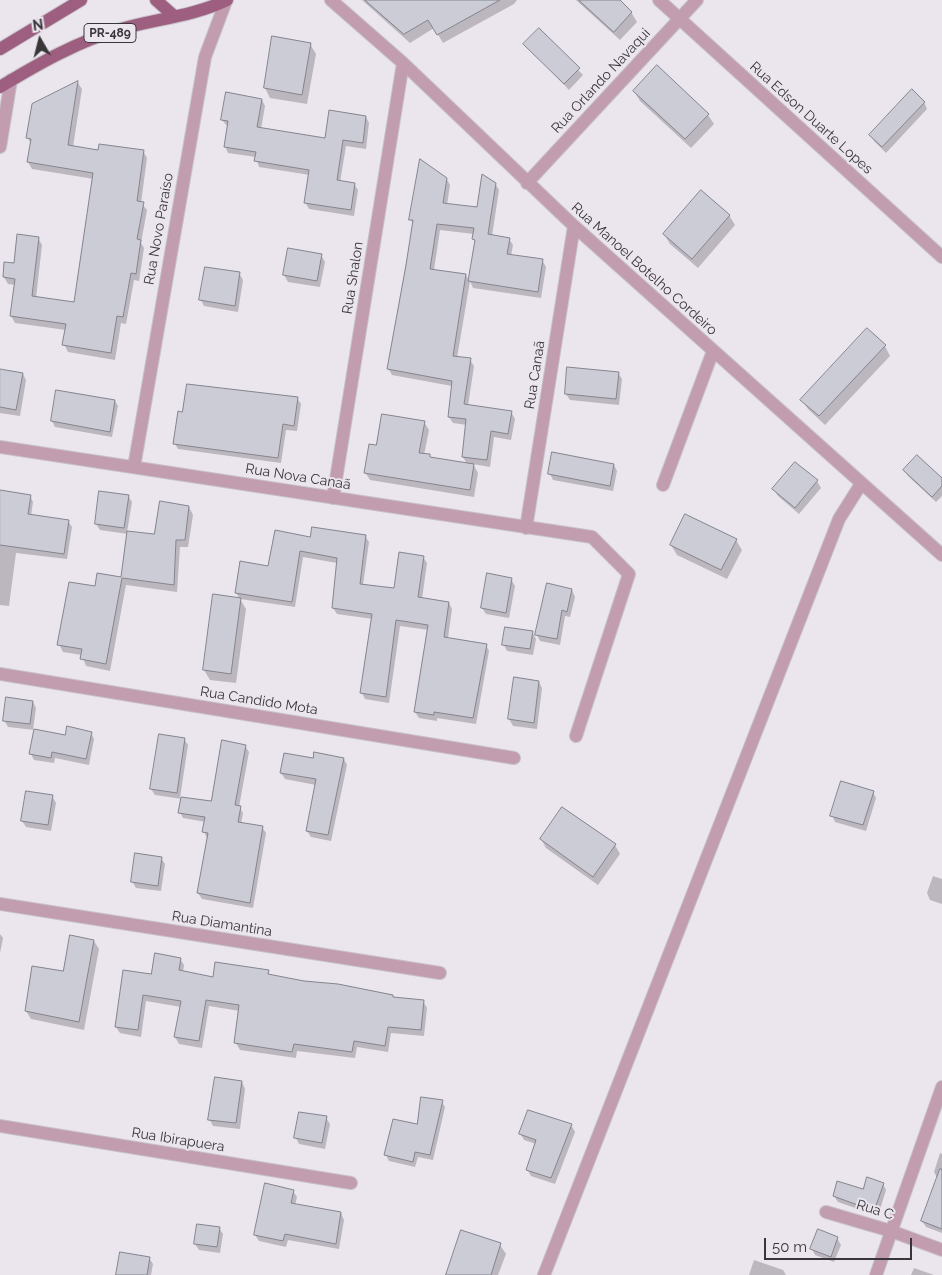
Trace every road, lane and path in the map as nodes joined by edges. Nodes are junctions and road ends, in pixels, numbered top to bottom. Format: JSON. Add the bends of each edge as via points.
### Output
{"nodes":[{"id":1,"x":81,"y":0,"type":"edge"},
{"id":2,"x":156,"y":0,"type":"edge"},
{"id":3,"x":227,"y":0,"type":"edge"},
{"id":4,"x":331,"y":0,"type":"edge"},
{"id":5,"x":659,"y":0,"type":"edge"},
{"id":6,"x":697,"y":0,"type":"edge"},
{"id":7,"x":174,"y":16,"type":"junction"},
{"id":8,"x":680,"y":19,"type":"junction"},
{"id":9,"x":0,"y":49,"type":"edge"},
{"id":10,"x":403,"y":63,"type":"junction"},
{"id":11,"x":5,"y":84,"type":"edge"},
{"id":12,"x":0,"y":147,"type":"edge"},
{"id":13,"x":527,"y":183,"type":"junction"},
{"id":14,"x":574,"y":226,"type":"junction"},
{"id":15,"x":942,"y":257,"type":"edge"},
{"id":16,"x":713,"y":351,"type":"junction"},
{"id":17,"x":0,"y":448,"type":"edge"},
{"id":18,"x":134,"y":466,"type":"junction"},
{"id":19,"x":861,"y":484,"type":"junction"},
{"id":20,"x":663,"y":485,"type":"dead end"},
{"id":21,"x":333,"y":498,"type":"junction"},
{"id":22,"x":526,"y":528,"type":"junction"},
{"id":23,"x":942,"y":555,"type":"edge"},
{"id":24,"x":0,"y":674,"type":"edge"},
{"id":25,"x":576,"y":736,"type":"dead end"},
{"id":26,"x":514,"y":758,"type":"dead end"},
{"id":27,"x":0,"y":904,"type":"edge"},
{"id":28,"x":440,"y":973,"type":"dead end"},
{"id":29,"x":942,"y":1088,"type":"edge"},
{"id":30,"x":0,"y":1126,"type":"edge"},
{"id":31,"x":351,"y":1183,"type":"dead end"},
{"id":32,"x":826,"y":1212,"type":"dead end"},
{"id":33,"x":891,"y":1231,"type":"junction"},
{"id":34,"x":942,"y":1250,"type":"edge"},
{"id":35,"x":544,"y":1275,"type":"edge"},
{"id":36,"x":876,"y":1275,"type":"edge"}],
"edges":[{"from":1,"to":9,"type":"main road"},
{"from":2,"to":7,"type":"main road"},
{"from":3,"to":7,"type":"main road","name":"PR-489","number":"PR-489","via":[[199,12]]},
{"from":3,"to":18,"type":"street","name":"Rua Novo Paraíso","via":[[205,57]]},
{"from":4,"to":10,"type":"street","name":"Rua Manoel Botelho Cordeiro"},
{"from":5,"to":8,"type":"street","name":"Rua Edson Duarte Lopes"},
{"from":6,"to":8,"type":"street","name":"Rua Orlando Navaqui"},
{"from":7,"to":11,"type":"main road","name":"PR-489","number":"PR-489","via":[[92,39]]},
{"from":8,"to":13,"type":"street","name":"Rua Orlando Navaqui"},
{"from":8,"to":15,"type":"street","name":"Rua Edson Duarte Lopes"},
{"from":10,"to":13,"type":"street","name":"Rua Manoel Botelho Cordeiro"},
{"from":10,"to":21,"type":"street","name":"Rua Shalon"},
{"from":11,"to":12,"type":"street"},
{"from":13,"to":14,"type":"street","name":"Rua Manoel Botelho Cordeiro"},
{"from":14,"to":16,"type":"street","name":"Rua Manoel Botelho Cordeiro"},
{"from":14,"to":22,"type":"street","name":"Rua Canaã"},
{"from":16,"to":19,"type":"street","name":"Rua Manoel Botelho Cordeiro"},
{"from":16,"to":20,"type":"street"},
{"from":17,"to":18,"type":"street","name":"Rua Nova Canaã"},
{"from":18,"to":21,"type":"street","name":"Rua Nova Canaã"},
{"from":19,"to":23,"type":"street","name":"Rua Manoel Botelho Cordeiro"},
{"from":19,"to":35,"type":"street","via":[[839,519]]},
{"from":21,"to":22,"type":"street","name":"Rua Nova Canaã"},
{"from":22,"to":25,"type":"street","name":"Rua Nova Canaã","via":[[592,537],[629,574]]},
{"from":24,"to":26,"type":"street","name":"Rua Candido Mota"},
{"from":27,"to":28,"type":"street","name":"Rua Diamantina"},
{"from":29,"to":33,"type":"street"},
{"from":30,"to":31,"type":"street","name":"Rua Ibirapuera"},
{"from":32,"to":33,"type":"street","name":"Rua C"},
{"from":33,"to":34,"type":"street","name":"Rua C"},
{"from":33,"to":36,"type":"street"}]}
